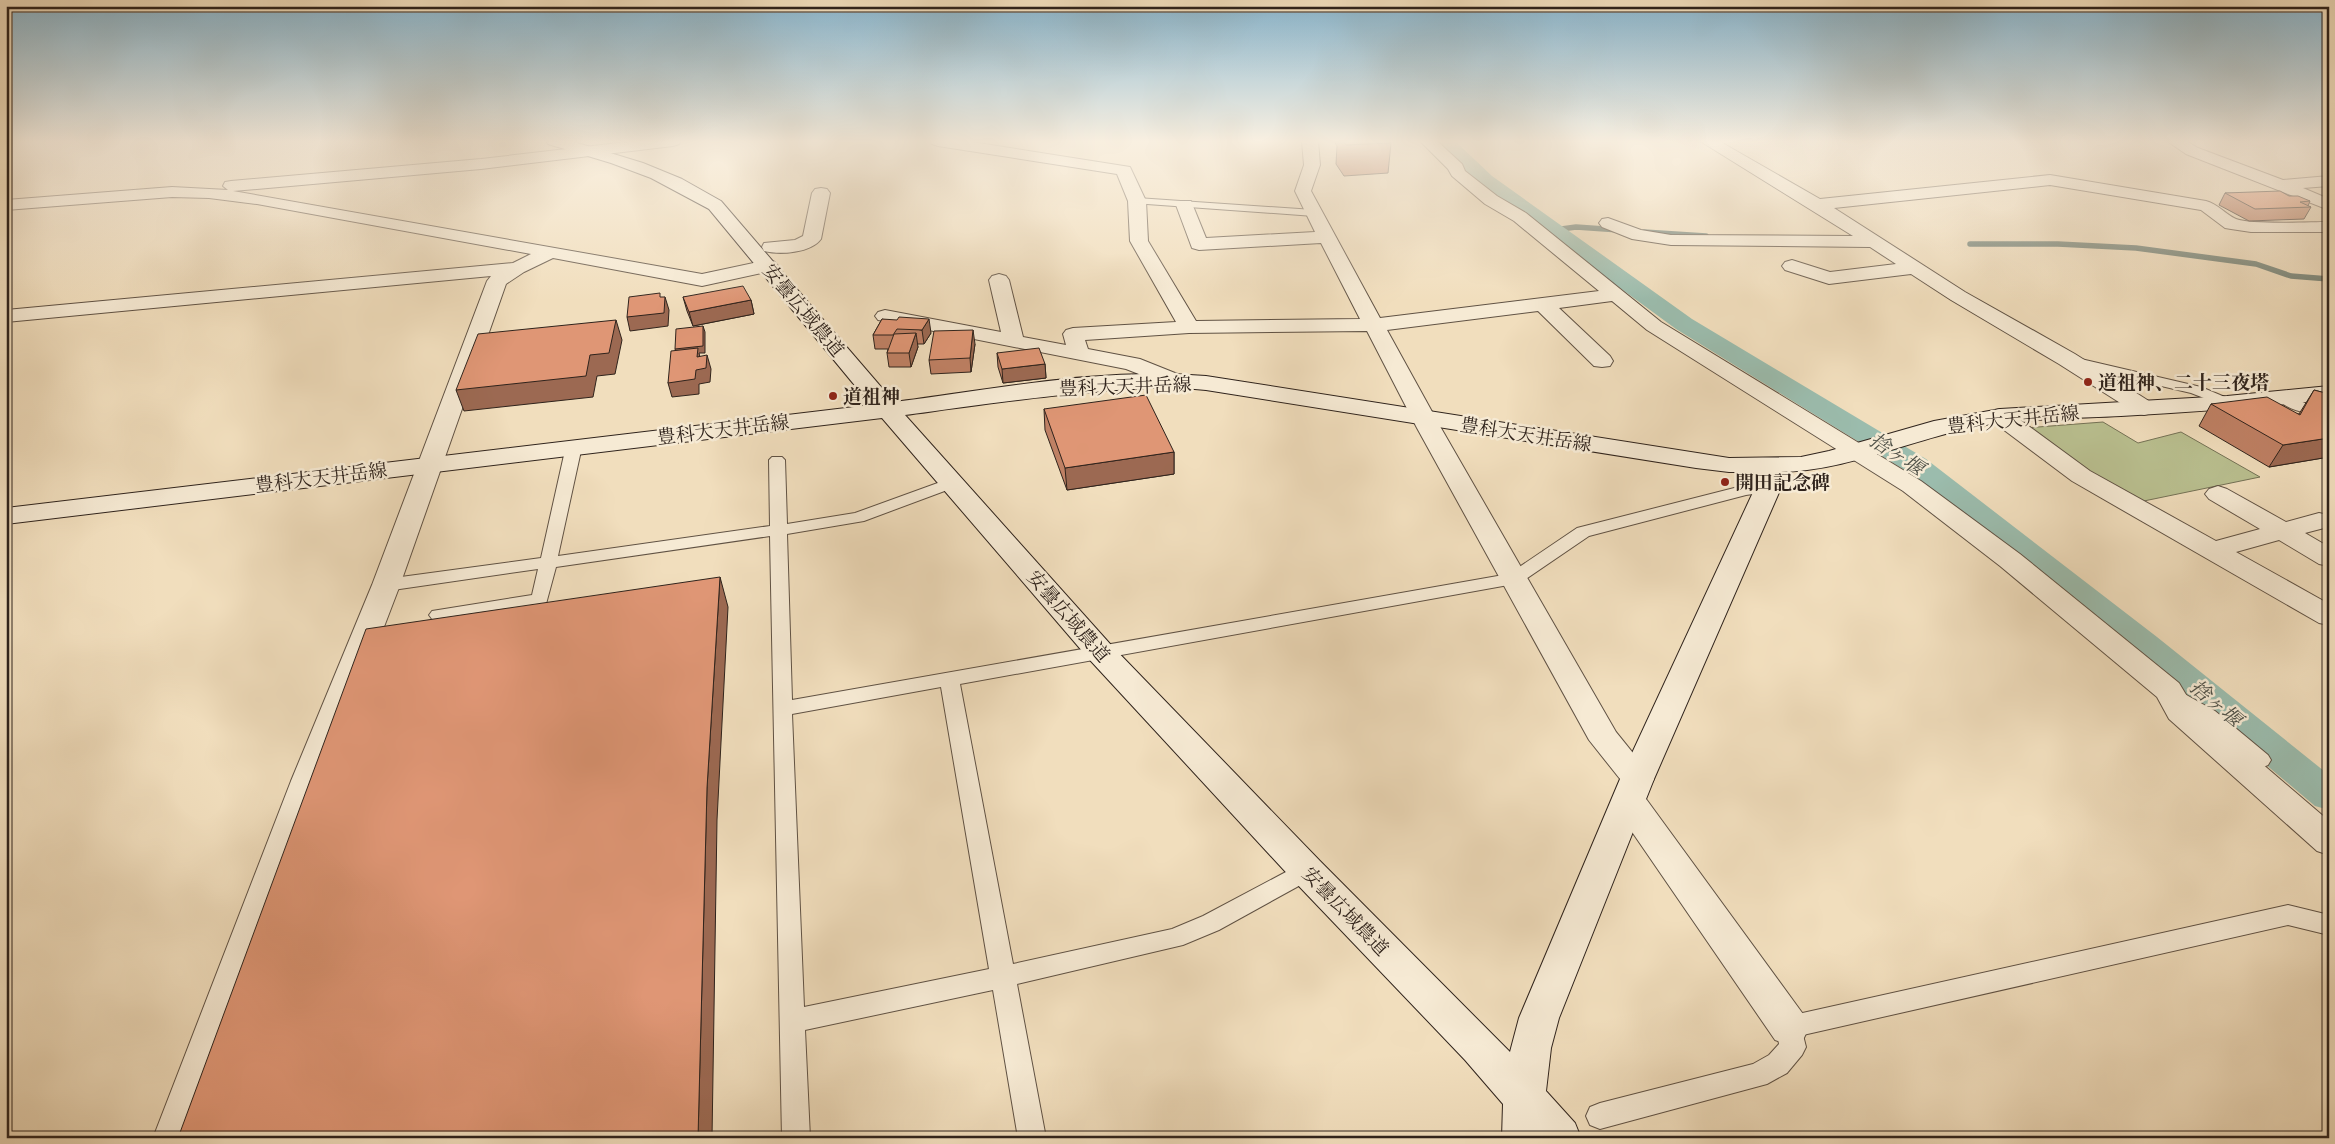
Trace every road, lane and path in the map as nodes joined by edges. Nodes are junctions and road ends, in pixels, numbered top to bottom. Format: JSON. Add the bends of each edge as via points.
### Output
{"nodes":[{"id":1,"x":142,"y":194,"type":"edge"},
{"id":2,"x":219,"y":194,"type":"edge"},
{"id":3,"x":698,"y":194,"type":"edge"},
{"id":4,"x":821,"y":194,"type":"edge"},
{"id":5,"x":1135,"y":194,"type":"edge"},
{"id":6,"x":1304,"y":194,"type":"edge"},
{"id":7,"x":1484,"y":194,"type":"edge"},
{"id":8,"x":1800,"y":194,"type":"edge"},
{"id":9,"x":1910,"y":194,"type":"edge"},
{"id":10,"x":2136,"y":194,"type":"edge"},
{"id":11,"x":2303,"y":194,"type":"edge"},
{"id":12,"x":1137,"y":200,"type":"junction"},
{"id":13,"x":1817,"y":204,"type":"junction"},
{"id":14,"x":6,"y":205,"type":"edge"},
{"id":15,"x":1185,"y":205,"type":"junction"},
{"id":16,"x":2329,"y":206,"type":"edge"},
{"id":17,"x":1314,"y":213,"type":"junction"},
{"id":18,"x":1608,"y":223,"type":"dead end"},
{"id":19,"x":2329,"y":227,"type":"edge"},
{"id":20,"x":1327,"y":237,"type":"junction"},
{"id":21,"x":1874,"y":242,"type":"junction"},
{"id":22,"x":549,"y":252,"type":"junction"},
{"id":23,"x":769,"y":256,"type":"junction"},
{"id":24,"x":1792,"y":266,"type":"dead end"},
{"id":25,"x":517,"y":268,"type":"junction"},
{"id":26,"x":1914,"y":268,"type":"junction"},
{"id":27,"x":999,"y":280,"type":"dead end"},
{"id":28,"x":1616,"y":295,"type":"junction"},
{"id":29,"x":1543,"y":304,"type":"junction"},
{"id":30,"x":6,"y":316,"type":"edge"},
{"id":31,"x":885,"y":316,"type":"dead end"},
{"id":32,"x":1374,"y":325,"type":"junction"},
{"id":33,"x":1189,"y":327,"type":"junction"},
{"id":34,"x":1014,"y":341,"type":"junction"},
{"id":35,"x":1079,"y":354,"type":"junction"},
{"id":36,"x":2067,"y":360,"type":"junction"},
{"id":37,"x":1602,"y":361,"type":"dead end"},
{"id":38,"x":1172,"y":380,"type":"junction"},
{"id":39,"x":2329,"y":394,"type":"edge"},
{"id":40,"x":2284,"y":398,"type":"junction"},
{"id":41,"x":2226,"y":402,"type":"junction"},
{"id":42,"x":2144,"y":408,"type":"junction"},
{"id":43,"x":888,"y":410,"type":"junction"},
{"id":44,"x":2329,"y":413,"type":"edge"},
{"id":45,"x":2000,"y":416,"type":"junction"},
{"id":46,"x":1424,"y":418,"type":"junction"},
{"id":47,"x":574,"y":446,"type":"junction"},
{"id":48,"x":1870,"y":446,"type":"junction"},
{"id":49,"x":777,"y":460,"type":"dead end"},
{"id":50,"x":430,"y":464,"type":"junction"},
{"id":51,"x":1767,"y":477,"type":"junction"},
{"id":52,"x":952,"y":483,"type":"junction"},
{"id":53,"x":2218,"y":494,"type":"dead end"},
{"id":54,"x":6,"y":516,"type":"edge"},
{"id":55,"x":2319,"y":521,"type":"dead end"},
{"id":56,"x":779,"y":530,"type":"junction"},
{"id":57,"x":2282,"y":531,"type":"junction"},
{"id":58,"x":2213,"y":550,"type":"junction"},
{"id":59,"x":2329,"y":558,"type":"edge"},
{"id":60,"x":549,"y":563,"type":"junction"},
{"id":61,"x":1514,"y":579,"type":"junction"},
{"id":62,"x":386,"y":585,"type":"junction"},
{"id":63,"x":438,"y":615,"type":"dead end"},
{"id":64,"x":2329,"y":616,"type":"edge"},
{"id":65,"x":1100,"y":652,"type":"junction"},
{"id":66,"x":949,"y":679,"type":"junction"},
{"id":67,"x":2168,"y":690,"type":"junction"},
{"id":68,"x":782,"y":709,"type":"junction"},
{"id":69,"x":2261,"y":760,"type":"dead end"},
{"id":70,"x":1633,"y":790,"type":"junction"},
{"id":71,"x":2329,"y":841,"type":"edge"},
{"id":72,"x":1307,"y":871,"type":"junction"},
{"id":73,"x":2329,"y":925,"type":"edge"},
{"id":74,"x":1002,"y":977,"type":"junction"},
{"id":75,"x":793,"y":1021,"type":"junction"},
{"id":76,"x":1789,"y":1027,"type":"junction"},
{"id":77,"x":1523,"y":1095,"type":"junction"},
{"id":78,"x":1600,"y":1116,"type":"dead end"},
{"id":79,"x":174,"y":1138,"type":"edge"},
{"id":80,"x":796,"y":1138,"type":"edge"},
{"id":81,"x":1032,"y":1138,"type":"edge"},
{"id":82,"x":1524,"y":1138,"type":"edge"},
{"id":83,"x":1560,"y":1138,"type":"edge"}],
"edges":[{"from":1,"to":14,"type":"street"},
{"from":2,"to":22,"type":"street"},
{"from":3,"to":23,"type":"street","name":"安曇広域農道","via":[[715,205]]},
{"from":4,"to":23,"type":"street","via":[[812,239]]},
{"from":5,"to":12,"type":"street"},
{"from":6,"to":17,"type":"street"},
{"from":7,"to":28,"type":"street","via":[[1520,217]]},
{"from":8,"to":13,"type":"street"},
{"from":9,"to":13,"type":"street"},
{"from":10,"to":19,"type":"street","via":[[2206,206],[2231,224]]},
{"from":11,"to":16,"type":"street"},
{"from":12,"to":15,"type":"lane"},
{"from":12,"to":33,"type":"street","via":[[1139,241]]},
{"from":13,"to":21,"type":"street"},
{"from":15,"to":17,"type":"lane"},
{"from":15,"to":20,"type":"street","via":[[1199,244]]},
{"from":17,"to":20,"type":"street"},
{"from":18,"to":21,"type":"street","via":[[1624,232],[1671,240]]},
{"from":20,"to":32,"type":"street"},
{"from":21,"to":26,"type":"street"},
{"from":22,"to":23,"type":"street","via":[[702,280]]},
{"from":22,"to":25,"type":"street"},
{"from":23,"to":43,"type":"street","name":"安曇広域農道"},
{"from":24,"to":26,"type":"street","via":[[1828,278]]},
{"from":25,"to":30,"type":"street"},
{"from":25,"to":50,"type":"street","via":[[497,280]]},
{"from":26,"to":36,"type":"street"},
{"from":27,"to":34,"type":"street"},
{"from":28,"to":29,"type":"street"},
{"from":28,"to":48,"type":"street","via":[[1654,326]]},
{"from":29,"to":32,"type":"street"},
{"from":29,"to":37,"type":"street"},
{"from":31,"to":34,"type":"street"},
{"from":32,"to":33,"type":"street"},
{"from":32,"to":46,"type":"street"},
{"from":33,"to":35,"type":"street","via":[[1073,334]]},
{"from":34,"to":35,"type":"street"},
{"from":35,"to":38,"type":"street","via":[[1132,364]]},
{"from":36,"to":41,"type":"lane","via":[[2188,388]]},
{"from":36,"to":42,"type":"street"},
{"from":38,"to":43,"type":"street","name":"豊科大天井岳線","via":[[1039,390]]},
{"from":38,"to":46,"type":"street","name":"豊科大天井岳線"},
{"from":39,"to":40,"type":"street","name":"豊科大天井岳線"},
{"from":40,"to":41,"type":"street","name":"豊科大天井岳線"},
{"from":40,"to":44,"type":"lane","via":[[2302,407]]},
{"from":41,"to":42,"type":"street","name":"豊科大天井岳線"},
{"from":42,"to":45,"type":"street","name":"豊科大天井岳線"},
{"from":43,"to":47,"type":"street","name":"豊科大天井岳線"},
{"from":43,"to":52,"type":"street","name":"安曇広域農道"},
{"from":45,"to":48,"type":"street","name":"豊科大天井岳線","via":[[1934,428]]},
{"from":45,"to":58,"type":"street","via":[[2081,476]]},
{"from":46,"to":51,"type":"street","name":"豊科大天井岳線","via":[[1728,465]]},
{"from":46,"to":61,"type":"street"},
{"from":47,"to":50,"type":"street","name":"豊科大天井岳線"},
{"from":47,"to":60,"type":"lane"},
{"from":48,"to":51,"type":"street","name":"豊科大天井岳線","via":[[1801,464]]},
{"from":48,"to":67,"type":"street"},
{"from":49,"to":56,"type":"lane"},
{"from":50,"to":54,"type":"street","name":"豊科大天井岳線"},
{"from":50,"to":62,"type":"street"},
{"from":51,"to":61,"type":"lane","via":[[1746,490],[1583,532]]},
{"from":51,"to":70,"type":"street"},
{"from":52,"to":56,"type":"lane","via":[[858,517]]},
{"from":52,"to":65,"type":"street","name":"安曇広域農道"},
{"from":53,"to":57,"type":"street"},
{"from":55,"to":57,"type":"street"},
{"from":56,"to":60,"type":"lane"},
{"from":56,"to":68,"type":"lane"},
{"from":57,"to":58,"type":"street"},
{"from":57,"to":59,"type":"street"},
{"from":58,"to":64,"type":"street"},
{"from":60,"to":62,"type":"lane"},
{"from":60,"to":63,"type":"lane","via":[[540,600]]},
{"from":61,"to":65,"type":"lane"},
{"from":61,"to":70,"type":"street"},
{"from":62,"to":79,"type":"street","via":[[308,781]]},
{"from":65,"to":66,"type":"lane"},
{"from":65,"to":72,"type":"street","name":"安曇広域農道"},
{"from":66,"to":68,"type":"lane"},
{"from":66,"to":74,"type":"lane"},
{"from":67,"to":69,"type":"lane","via":[[2208,716]]},
{"from":67,"to":71,"type":"street","via":[[2180,711]]},
{"from":68,"to":75,"type":"lane"},
{"from":70,"to":76,"type":"street"},
{"from":70,"to":77,"type":"street","via":[[1539,1018],[1529,1047]]},
{"from":72,"to":74,"type":"lane","via":[[1211,923],[1175,938]]},
{"from":72,"to":77,"type":"street","name":"安曇広域農道"},
{"from":73,"to":76,"type":"lane","via":[[2288,915]]},
{"from":74,"to":75,"type":"lane"},
{"from":74,"to":81,"type":"lane"},
{"from":75,"to":80,"type":"lane"},
{"from":76,"to":78,"type":"lane","via":[[1793,1047],[1778,1064],[1758,1076]]},
{"from":77,"to":82,"type":"street"},
{"from":77,"to":83,"type":"street","name":"安曇広域農道"}]}
